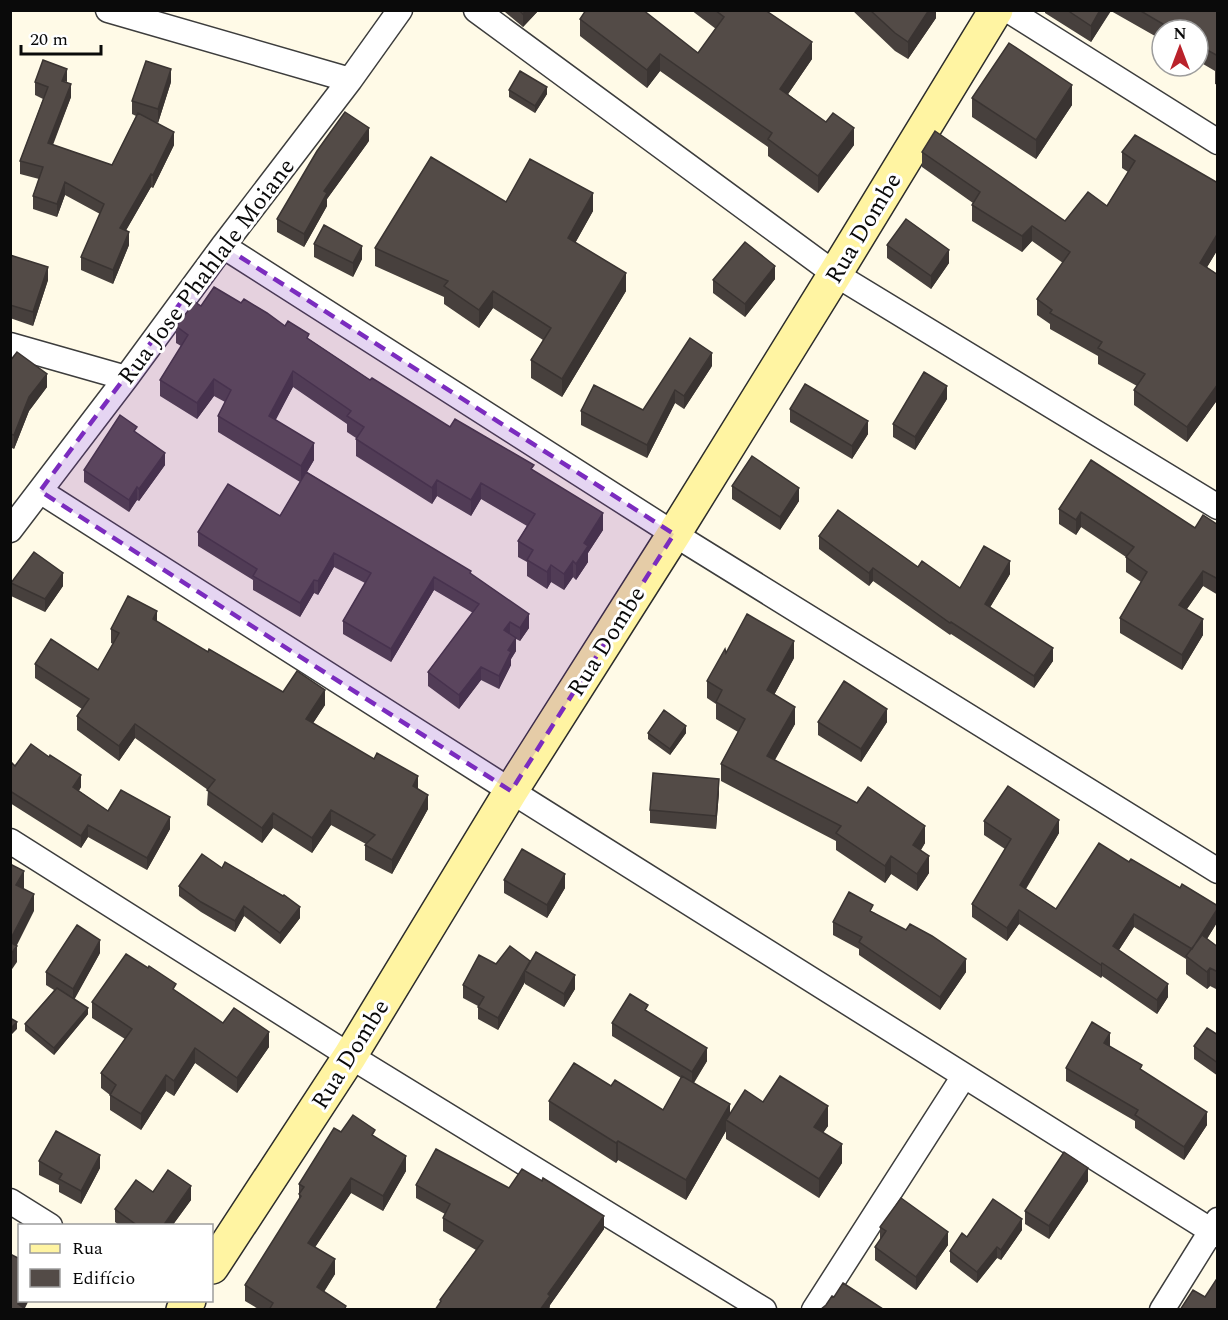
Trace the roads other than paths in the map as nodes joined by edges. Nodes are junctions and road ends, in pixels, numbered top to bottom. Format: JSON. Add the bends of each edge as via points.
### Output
{"nodes":[{"id":1,"x":108,"y":10,"type":"edge"},
{"id":2,"x":400,"y":10,"type":"edge"},
{"id":3,"x":476,"y":10,"type":"edge"},
{"id":4,"x":996,"y":10,"type":"edge"},
{"id":5,"x":1008,"y":10,"type":"edge"},
{"id":6,"x":350,"y":80,"type":"junction"},
{"id":7,"x":1218,"y":142,"type":"edge"},
{"id":8,"x":223,"y":246,"type":"junction"},
{"id":9,"x":835,"y":274,"type":"junction"},
{"id":10,"x":10,"y":345,"type":"edge"},
{"id":11,"x":126,"y":378,"type":"junction"},
{"id":12,"x":40,"y":491,"type":"junction"},
{"id":13,"x":1218,"y":507,"type":"edge"},
{"id":14,"x":10,"y":530,"type":"edge"},
{"id":15,"x":674,"y":534,"type":"junction"},
{"id":16,"x":511,"y":791,"type":"junction"},
{"id":17,"x":10,"y":841,"type":"edge"},
{"id":18,"x":1218,"y":871,"type":"edge"},
{"id":19,"x":350,"y":1056,"type":"junction"},
{"id":20,"x":964,"y":1076,"type":"junction"},
{"id":21,"x":10,"y":1200,"type":"edge"},
{"id":22,"x":47,"y":1224,"type":"edge"},
{"id":23,"x":1215,"y":1229,"type":"edge"},
{"id":24,"x":213,"y":1265,"type":"edge"},
{"id":25,"x":764,"y":1310,"type":"edge"},
{"id":26,"x":814,"y":1310,"type":"edge"},
{"id":27,"x":1162,"y":1310,"type":"edge"}],
"edges":[{"from":1,"to":6,"type":"street"},
{"from":2,"to":6,"type":"street","name":"Rua Jose Phahlale Moiane"},
{"from":3,"to":9,"type":"street"},
{"from":4,"to":9,"type":"street","name":"Rua Dombe"},
{"from":5,"to":7,"type":"street"},
{"from":6,"to":8,"type":"street","name":"Rua Jose Phahlale Moiane"},
{"from":8,"to":11,"type":"street","name":"Rua Jose Phahlale Moiane"},
{"from":8,"to":15,"type":"street"},
{"from":9,"to":13,"type":"street"},
{"from":9,"to":15,"type":"street","name":"Rua Dombe"},
{"from":10,"to":11,"type":"street"},
{"from":11,"to":12,"type":"street","name":"Rua Jose Phahlale Moiane"},
{"from":12,"to":14,"type":"street","name":"Rua Jose Phahlale Moiane"},
{"from":12,"to":16,"type":"street"},
{"from":15,"to":16,"type":"street","name":"Rua Dombe"},
{"from":15,"to":18,"type":"street"},
{"from":16,"to":19,"type":"street","name":"Rua Dombe"},
{"from":16,"to":20,"type":"street"},
{"from":17,"to":19,"type":"street"},
{"from":19,"to":24,"type":"street","name":"Rua Dombe"},
{"from":19,"to":25,"type":"street"},
{"from":20,"to":23,"type":"street"},
{"from":20,"to":26,"type":"street"},
{"from":21,"to":22,"type":"street"},
{"from":23,"to":27,"type":"street"}]}
